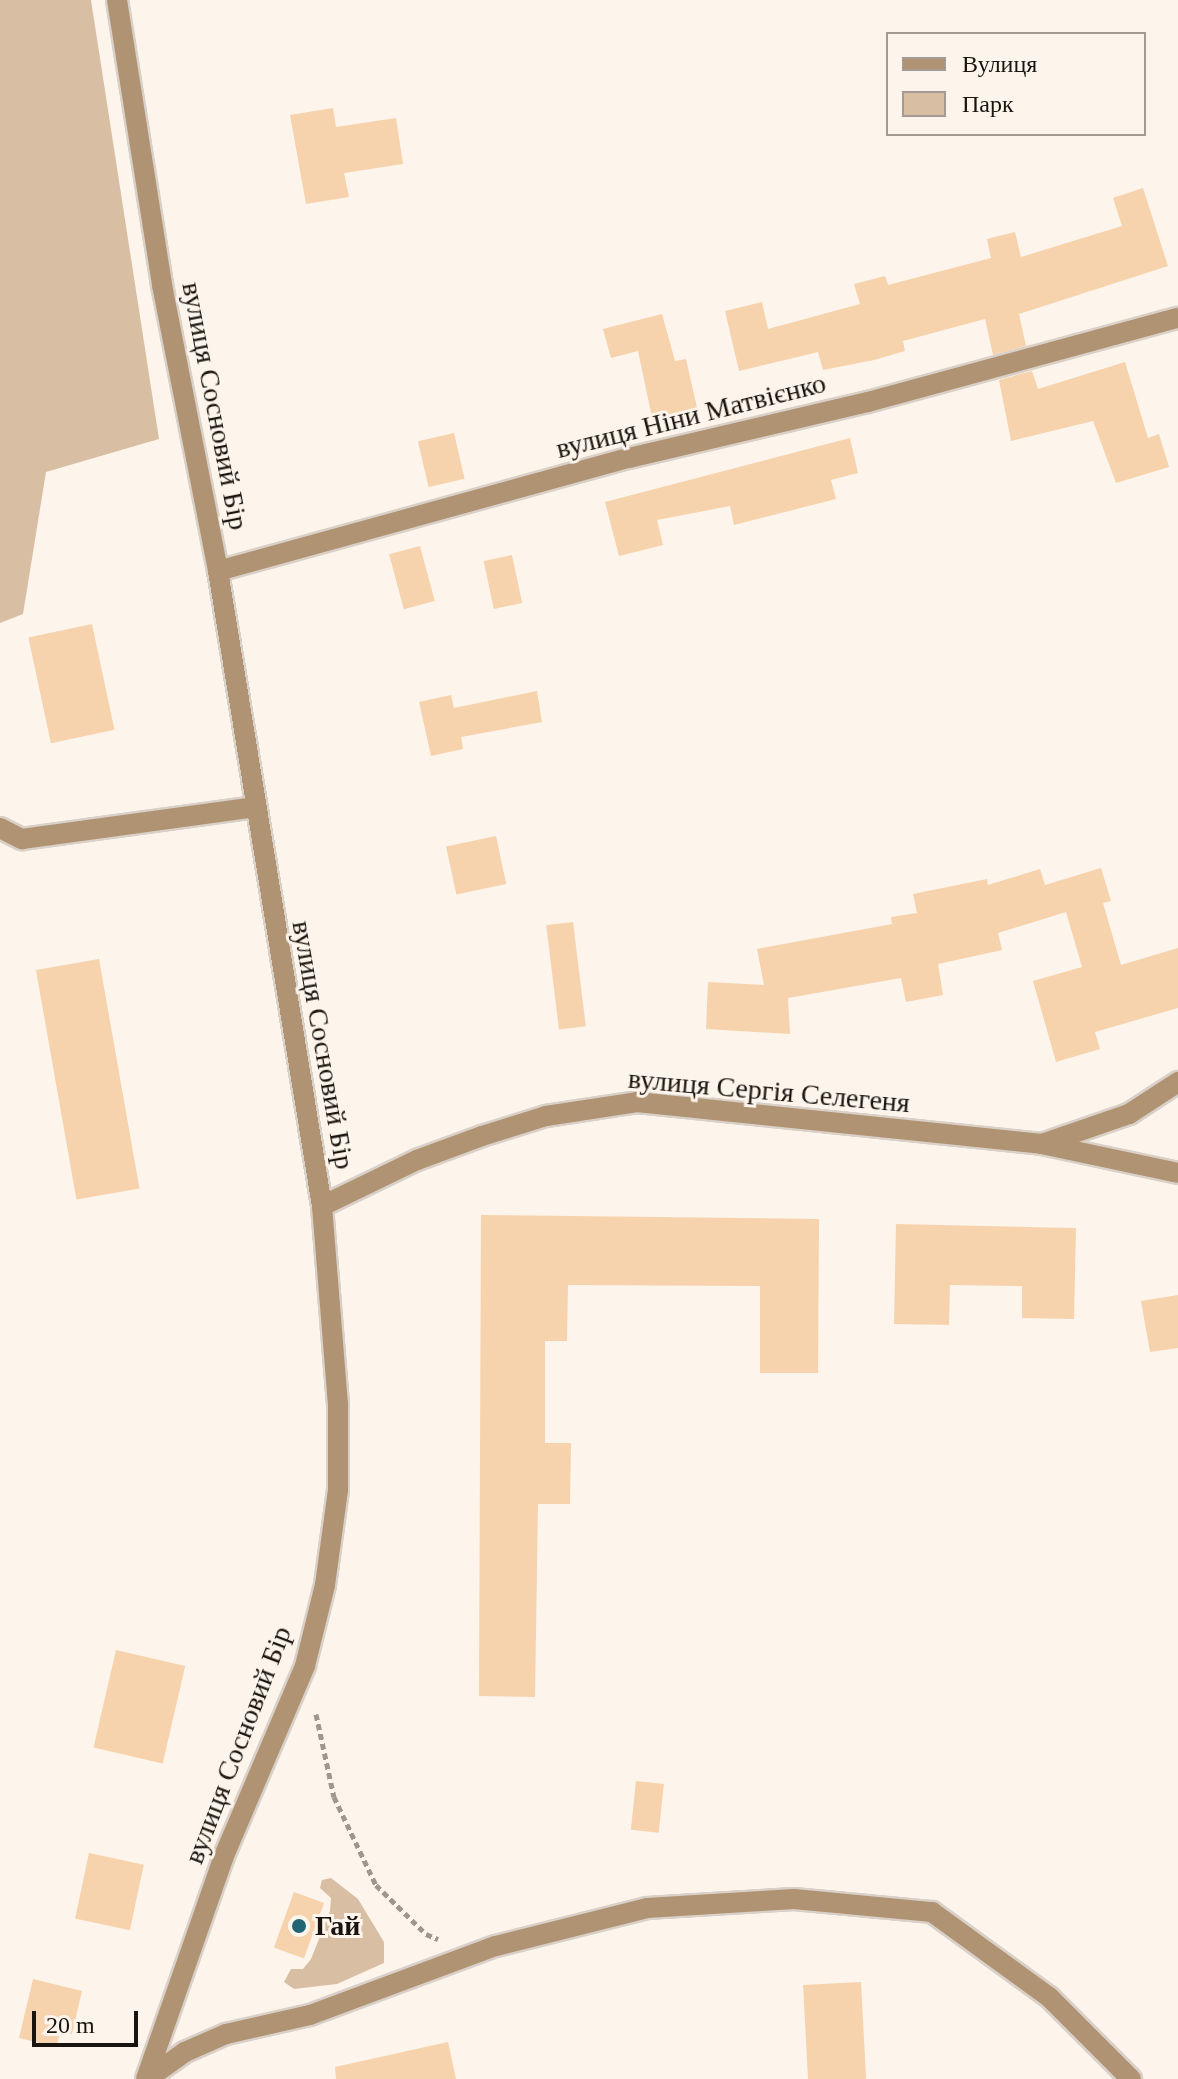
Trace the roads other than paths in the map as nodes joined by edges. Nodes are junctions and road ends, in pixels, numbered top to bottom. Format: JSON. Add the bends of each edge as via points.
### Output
{"nodes":[{"id":1,"x":117,"y":0,"type":"edge"},
{"id":2,"x":1178,"y":318,"type":"edge"},
{"id":3,"x":218,"y":571,"type":"junction"},
{"id":4,"x":256,"y":807,"type":"junction"},
{"id":5,"x":0,"y":828,"type":"edge"},
{"id":6,"x":1178,"y":1082,"type":"edge"},
{"id":7,"x":1042,"y":1144,"type":"junction"},
{"id":8,"x":1178,"y":1173,"type":"edge"},
{"id":9,"x":322,"y":1206,"type":"junction"},
{"id":10,"x":146,"y":2079,"type":"edge"},
{"id":11,"x":1131,"y":2079,"type":"edge"}],
"edges":[{"from":1,"to":3,"type":"street","name":"вулиця Сосновий Бір","via":[[162,285]]},
{"from":2,"to":3,"type":"street","name":"вулиця Ніни Матвієнко","via":[[868,402],[629,458]]},
{"from":3,"to":4,"type":"street","name":"вулиця Сосновий Бір"},
{"from":4,"to":5,"type":"street","via":[[22,839]]},
{"from":4,"to":9,"type":"street","name":"вулиця Сосновий Бір"},
{"from":6,"to":7,"type":"street","via":[[1129,1114]]},
{"from":7,"to":8,"type":"street","name":"вулиця Сергія Селегеня"},
{"from":7,"to":9,"type":"street","name":"вулиця Сергія Селегеня","via":[[637,1102],[546,1116],[482,1136],[417,1160]]},
{"from":9,"to":10,"type":"street","name":"вулиця Сосновий Бір","via":[[334,1325],[338,1490],[325,1585],[305,1666],[224,1856]]},
{"from":10,"to":11,"type":"street","name":"вулиця Сосновий Бір","via":[[185,2052],[226,2034],[310,2015],[475,1954],[647,1908],[794,1899],[932,1912],[1049,1997]]}]}
